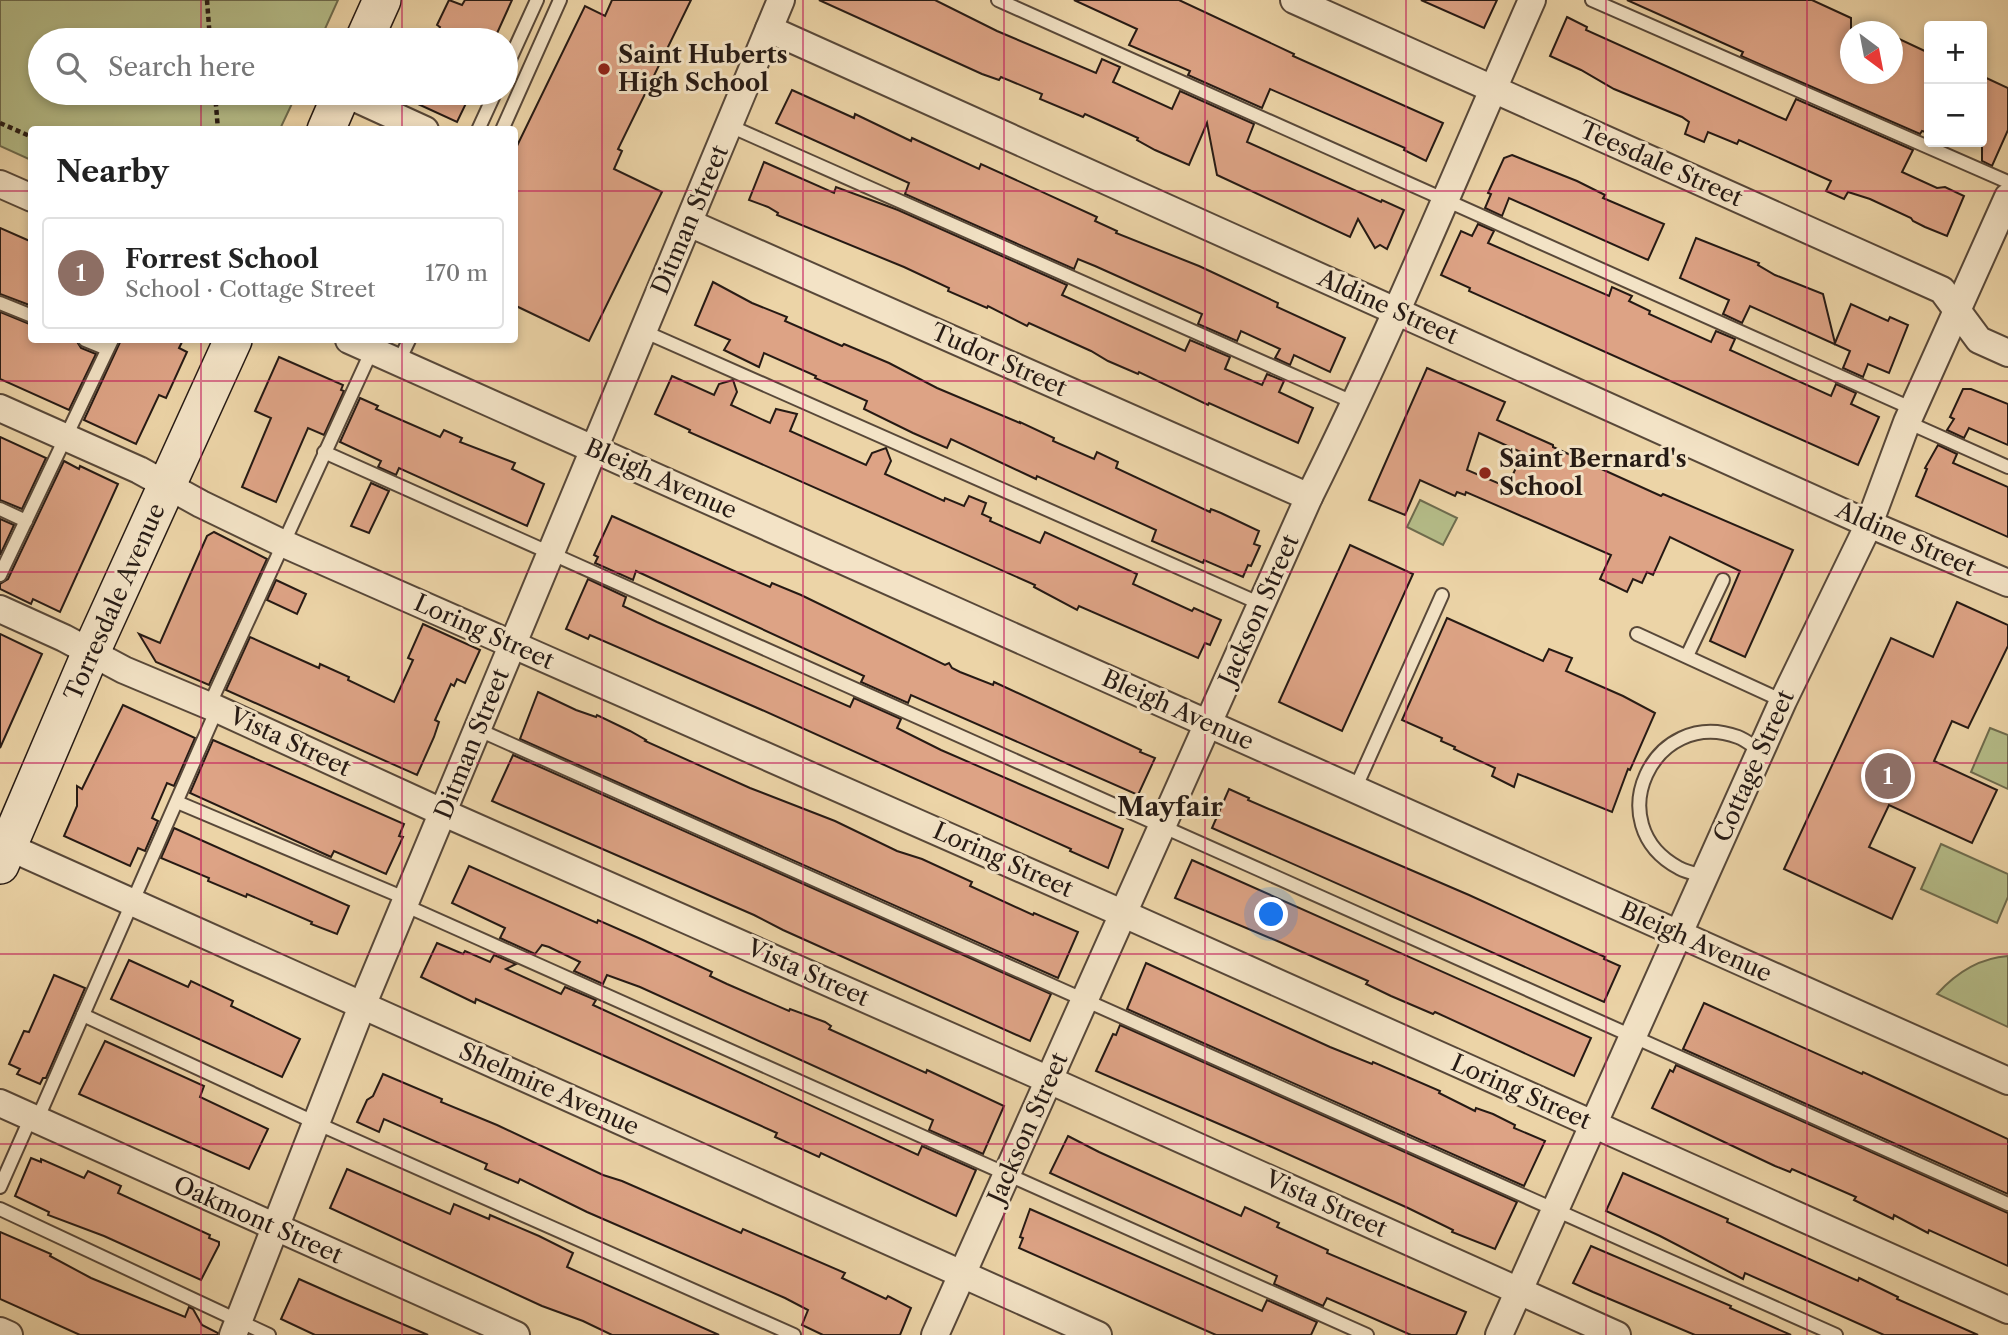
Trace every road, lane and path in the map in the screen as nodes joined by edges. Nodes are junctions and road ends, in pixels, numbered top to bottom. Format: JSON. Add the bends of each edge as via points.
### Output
{"nodes":[{"id":1,"x":207,"y":0,"type":"edge"},
{"id":2,"x":382,"y":0,"type":"edge"},
{"id":3,"x":537,"y":0,"type":"edge"},
{"id":4,"x":560,"y":0,"type":"edge"},
{"id":5,"x":781,"y":0,"type":"edge"},
{"id":6,"x":998,"y":0,"type":"edge"},
{"id":7,"x":1294,"y":0,"type":"edge"},
{"id":8,"x":1532,"y":0,"type":"edge"},
{"id":9,"x":1592,"y":0,"type":"edge"},
{"id":10,"x":209,"y":28,"type":"edge"},
{"id":11,"x":370,"y":28,"type":"edge"},
{"id":12,"x":769,"y":29,"type":"junction"},
{"id":13,"x":518,"y":42,"type":"edge"},
{"id":14,"x":1493,"y":89,"type":"junction"},
{"id":15,"x":518,"y":94,"type":"edge"},
{"id":16,"x":216,"y":105,"type":"edge"},
{"id":17,"x":337,"y":105,"type":"edge"},
{"id":18,"x":370,"y":105,"type":"edge"},
{"id":19,"x":489,"y":105,"type":"edge"},
{"id":20,"x":513,"y":105,"type":"edge"},
{"id":21,"x":0,"y":123,"type":"edge"},
{"id":22,"x":218,"y":126,"type":"edge"},
{"id":23,"x":328,"y":126,"type":"edge"},
{"id":24,"x":416,"y":126,"type":"edge"},
{"id":25,"x":480,"y":126,"type":"edge"},
{"id":26,"x":504,"y":126,"type":"edge"},
{"id":27,"x":730,"y":126,"type":"junction"},
{"id":28,"x":28,"y":135,"type":"edge"},
{"id":29,"x":2008,"y":182,"type":"edge"},
{"id":30,"x":0,"y":184,"type":"edge"},
{"id":31,"x":28,"y":196,"type":"edge"},
{"id":32,"x":1445,"y":199,"type":"junction"},
{"id":33,"x":2005,"y":213,"type":"edge"},
{"id":34,"x":689,"y":223,"type":"junction"},
{"id":35,"x":0,"y":303,"type":"edge"},
{"id":36,"x":1957,"y":310,"type":"junction"},
{"id":37,"x":1397,"y":311,"type":"junction"},
{"id":38,"x":28,"y":314,"type":"edge"},
{"id":39,"x":643,"y":331,"type":"junction"},
{"id":40,"x":232,"y":343,"type":"edge"},
{"id":41,"x":109,"y":344,"type":"edge"},
{"id":42,"x":381,"y":347,"type":"edge"},
{"id":43,"x":2008,"y":353,"type":"edge"},
{"id":44,"x":1356,"y":404,"type":"junction"},
{"id":45,"x":0,"y":408,"type":"edge"},
{"id":46,"x":1910,"y":416,"type":"junction"},
{"id":47,"x":66,"y":438,"type":"junction"},
{"id":48,"x":594,"y":449,"type":"junction"},
{"id":49,"x":324,"y":452,"type":"junction"},
{"id":50,"x":2008,"y":467,"type":"edge"},
{"id":51,"x":168,"y":485,"type":"junction"},
{"id":52,"x":1309,"y":497,"type":"junction"},
{"id":53,"x":0,"y":509,"type":"edge"},
{"id":54,"x":26,"y":521,"type":"junction"},
{"id":55,"x":1869,"y":524,"type":"junction"},
{"id":56,"x":282,"y":543,"type":"junction"},
{"id":57,"x":552,"y":553,"type":"junction"},
{"id":58,"x":0,"y":575,"type":"edge"},
{"id":59,"x":1723,"y":580,"type":"dead end"},
{"id":60,"x":2008,"y":583,"type":"edge"},
{"id":61,"x":1442,"y":595,"type":"dead end"},
{"id":62,"x":1261,"y":604,"type":"junction"},
{"id":63,"x":0,"y":609,"type":"edge"},
{"id":64,"x":1637,"y":634,"type":"dead end"},
{"id":65,"x":513,"y":644,"type":"junction"},
{"id":66,"x":92,"y":652,"type":"junction"},
{"id":67,"x":1687,"y":656,"type":"junction"},
{"id":68,"x":1783,"y":701,"type":"junction"},
{"id":69,"x":213,"y":707,"type":"junction"},
{"id":70,"x":1208,"y":723,"type":"junction"},
{"id":71,"x":478,"y":730,"type":"junction"},
{"id":72,"x":1761,"y":751,"type":"junction"},
{"id":73,"x":1354,"y":789,"type":"junction"},
{"id":74,"x":177,"y":802,"type":"junction"},
{"id":75,"x":444,"y":813,"type":"junction"},
{"id":76,"x":1162,"y":827,"type":"junction"},
{"id":77,"x":3,"y":852,"type":"edge"},
{"id":78,"x":1704,"y":876,"type":"junction"},
{"id":79,"x":406,"y":902,"type":"junction"},
{"id":80,"x":133,"y":904,"type":"junction"},
{"id":81,"x":1125,"y":914,"type":"junction"},
{"id":82,"x":1679,"y":934,"type":"junction"},
{"id":83,"x":1085,"y":1000,"type":"junction"},
{"id":84,"x":362,"y":1006,"type":"junction"},
{"id":85,"x":83,"y":1015,"type":"junction"},
{"id":86,"x":1633,"y":1037,"type":"junction"},
{"id":87,"x":1049,"y":1080,"type":"junction"},
{"id":88,"x":2008,"y":1081,"type":"edge"},
{"id":89,"x":0,"y":1103,"type":"edge"},
{"id":90,"x":34,"y":1118,"type":"junction"},
{"id":91,"x":316,"y":1123,"type":"junction"},
{"id":92,"x":1594,"y":1125,"type":"junction"},
{"id":93,"x":1007,"y":1172,"type":"junction"},
{"id":94,"x":0,"y":1186,"type":"edge"},
{"id":95,"x":2008,"y":1204,"type":"edge"},
{"id":96,"x":0,"y":1209,"type":"edge"},
{"id":97,"x":1556,"y":1210,"type":"junction"},
{"id":98,"x":275,"y":1228,"type":"junction"},
{"id":99,"x":961,"y":1274,"type":"junction"},
{"id":100,"x":1519,"y":1291,"type":"junction"},
{"id":101,"x":2008,"y":1310,"type":"edge"},
{"id":102,"x":236,"y":1328,"type":"edge"},
{"id":103,"x":0,"y":1331,"type":"edge"},
{"id":104,"x":9,"y":1335,"type":"edge"},
{"id":105,"x":270,"y":1335,"type":"edge"},
{"id":106,"x":516,"y":1335,"type":"edge"},
{"id":107,"x":794,"y":1335,"type":"edge"},
{"id":108,"x":934,"y":1335,"type":"edge"},
{"id":109,"x":1098,"y":1335,"type":"edge"},
{"id":110,"x":1367,"y":1335,"type":"edge"},
{"id":111,"x":1499,"y":1335,"type":"edge"},
{"id":112,"x":1617,"y":1335,"type":"edge"},
{"id":113,"x":1836,"y":1335,"type":"edge"}],
"edges":[{"from":1,"to":10,"type":"path"},
{"from":2,"to":11,"type":"street"},
{"from":3,"to":13,"type":"lane"},
{"from":4,"to":15,"type":"lane"},
{"from":5,"to":12,"type":"street","name":"Ditman Street"},
{"from":6,"to":32,"type":"lane"},
{"from":7,"to":14,"type":"street","name":"Teesdale Street"},
{"from":8,"to":14,"type":"street","name":"Jackson Street"},
{"from":9,"to":29,"type":"lane"},
{"from":12,"to":27,"type":"street","name":"Ditman Street"},
{"from":12,"to":37,"type":"street","name":"Aldine Street"},
{"from":14,"to":32,"type":"street","name":"Jackson Street"},
{"from":14,"to":36,"type":"street","name":"Teesdale Street","via":[[1942,290]]},
{"from":16,"to":22,"type":"path"},
{"from":17,"to":23,"type":"street"},
{"from":18,"to":24,"type":"street"},
{"from":19,"to":25,"type":"lane"},
{"from":20,"to":26,"type":"lane"},
{"from":21,"to":28,"type":"path"},
{"from":27,"to":34,"type":"street","name":"Ditman Street"},
{"from":27,"to":44,"type":"lane"},
{"from":30,"to":31,"type":"street"},
{"from":32,"to":37,"type":"street","name":"Jackson Street"},
{"from":32,"to":46,"type":"lane"},
{"from":33,"to":36,"type":"street","name":"Cottage Street"},
{"from":34,"to":39,"type":"street","name":"Ditman Street"},
{"from":34,"to":52,"type":"street","name":"Tudor Street"},
{"from":35,"to":38,"type":"lane"},
{"from":36,"to":43,"type":"street","name":"Teesdale Street","via":[[1979,340]]},
{"from":36,"to":46,"type":"street","name":"Cottage Street"},
{"from":37,"to":44,"type":"street","name":"Jackson Street"},
{"from":37,"to":55,"type":"street","name":"Aldine Street"},
{"from":39,"to":48,"type":"street","name":"Ditman Street"},
{"from":39,"to":62,"type":"lane"},
{"from":40,"to":51,"type":"street","name":"Torresdale Avenue"},
{"from":41,"to":47,"type":"lane"},
{"from":42,"to":48,"type":"street","name":"Bleigh Avenue"},
{"from":42,"to":49,"type":"lane"},
{"from":44,"to":52,"type":"street","name":"Jackson Street"},
{"from":45,"to":47,"type":"street","name":"Loring Street"},
{"from":46,"to":50,"type":"lane"},
{"from":46,"to":55,"type":"street","name":"Cottage Street"},
{"from":47,"to":51,"type":"street","name":"Loring Street"},
{"from":47,"to":54,"type":"lane"},
{"from":48,"to":57,"type":"street","name":"Ditman Street"},
{"from":48,"to":70,"type":"street","name":"Bleigh Avenue"},
{"from":49,"to":56,"type":"lane"},
{"from":49,"to":57,"type":"lane"},
{"from":51,"to":56,"type":"street","name":"Loring Street"},
{"from":51,"to":66,"type":"street","name":"Torresdale Avenue"},
{"from":52,"to":62,"type":"street","name":"Jackson Street"},
{"from":53,"to":54,"type":"lane"},
{"from":54,"to":58,"type":"lane"},
{"from":55,"to":60,"type":"street","name":"Aldine Street"},
{"from":55,"to":68,"type":"street","name":"Cottage Street"},
{"from":56,"to":65,"type":"street","name":"Loring Street"},
{"from":56,"to":69,"type":"lane"},
{"from":57,"to":65,"type":"street","name":"Ditman Street"},
{"from":57,"to":76,"type":"lane"},
{"from":59,"to":67,"type":"lane"},
{"from":61,"to":73,"type":"lane"},
{"from":62,"to":70,"type":"street","name":"Jackson Street"},
{"from":63,"to":66,"type":"street","name":"Vista Street"},
{"from":64,"to":67,"type":"lane"},
{"from":65,"to":71,"type":"street","name":"Ditman Street"},
{"from":65,"to":81,"type":"street","name":"Loring Street"},
{"from":66,"to":69,"type":"street","name":"Vista Street"},
{"from":66,"to":77,"type":"street","name":"Torresdale Avenue"},
{"from":67,"to":68,"type":"lane"},
{"from":68,"to":72,"type":"street","name":"Cottage Street"},
{"from":69,"to":74,"type":"lane"},
{"from":69,"to":75,"type":"street","name":"Vista Street"},
{"from":70,"to":73,"type":"street","name":"Bleigh Avenue"},
{"from":70,"to":76,"type":"street","name":"Jackson Street"},
{"from":71,"to":75,"type":"street","name":"Ditman Street"},
{"from":71,"to":83,"type":"lane"},
{"from":72,"to":78,"type":"street","name":"Cottage Street"},
{"from":72,"to":78,"type":"lane","via":[[1740,737],[1716,732],[1691,734],[1668,745],[1651,763],[1641,786],[1639,811],[1645,835],[1660,855],[1680,869]]},
{"from":73,"to":82,"type":"street","name":"Bleigh Avenue"},
{"from":74,"to":79,"type":"lane"},
{"from":74,"to":80,"type":"lane"},
{"from":75,"to":79,"type":"street","name":"Ditman Street"},
{"from":75,"to":87,"type":"street","name":"Vista Street"},
{"from":76,"to":81,"type":"street","name":"Jackson Street"},
{"from":76,"to":86,"type":"lane"},
{"from":77,"to":80,"type":"street","name":"Shelmire Avenue"},
{"from":78,"to":82,"type":"street","name":"Cottage Street"},
{"from":79,"to":84,"type":"street","name":"Ditman Street"},
{"from":79,"to":93,"type":"lane"},
{"from":80,"to":84,"type":"street","name":"Shelmire Avenue"},
{"from":80,"to":85,"type":"lane"},
{"from":81,"to":83,"type":"street","name":"Jackson Street"},
{"from":81,"to":92,"type":"street","name":"Loring Street"},
{"from":82,"to":86,"type":"street","name":"Cottage Street"},
{"from":82,"to":88,"type":"street","name":"Bleigh Avenue"},
{"from":83,"to":87,"type":"street","name":"Jackson Street"},
{"from":83,"to":97,"type":"lane"},
{"from":84,"to":91,"type":"street","name":"Ditman Street"},
{"from":84,"to":99,"type":"street","name":"Shelmire Avenue"},
{"from":85,"to":90,"type":"lane"},
{"from":85,"to":91,"type":"lane"},
{"from":86,"to":92,"type":"street","name":"Cottage Street"},
{"from":86,"to":95,"type":"lane"},
{"from":87,"to":93,"type":"street","name":"Jackson Street"},
{"from":87,"to":100,"type":"street","name":"Vista Street"},
{"from":89,"to":90,"type":"street","name":"Oakmont Street"},
{"from":90,"to":94,"type":"lane"},
{"from":90,"to":98,"type":"street","name":"Oakmont Street"},
{"from":91,"to":98,"type":"street","name":"Ditman Street"},
{"from":91,"to":107,"type":"lane"},
{"from":92,"to":97,"type":"street","name":"Cottage Street"},
{"from":92,"to":101,"type":"street","name":"Loring Street"},
{"from":93,"to":99,"type":"street","name":"Jackson Street"},
{"from":93,"to":110,"type":"lane"},
{"from":96,"to":102,"type":"lane"},
{"from":97,"to":100,"type":"street","name":"Cottage Street"},
{"from":97,"to":113,"type":"lane"},
{"from":98,"to":102,"type":"street","name":"Ditman Street"},
{"from":98,"to":106,"type":"street","name":"Oakmont Street"},
{"from":99,"to":108,"type":"street","name":"Jackson Street"},
{"from":99,"to":109,"type":"street","name":"Shelmire Avenue"},
{"from":100,"to":111,"type":"street","name":"Cottage Street"},
{"from":100,"to":112,"type":"street","name":"Vista Street"},
{"from":102,"to":105,"type":"lane"},
{"from":103,"to":104,"type":"street"}]}
